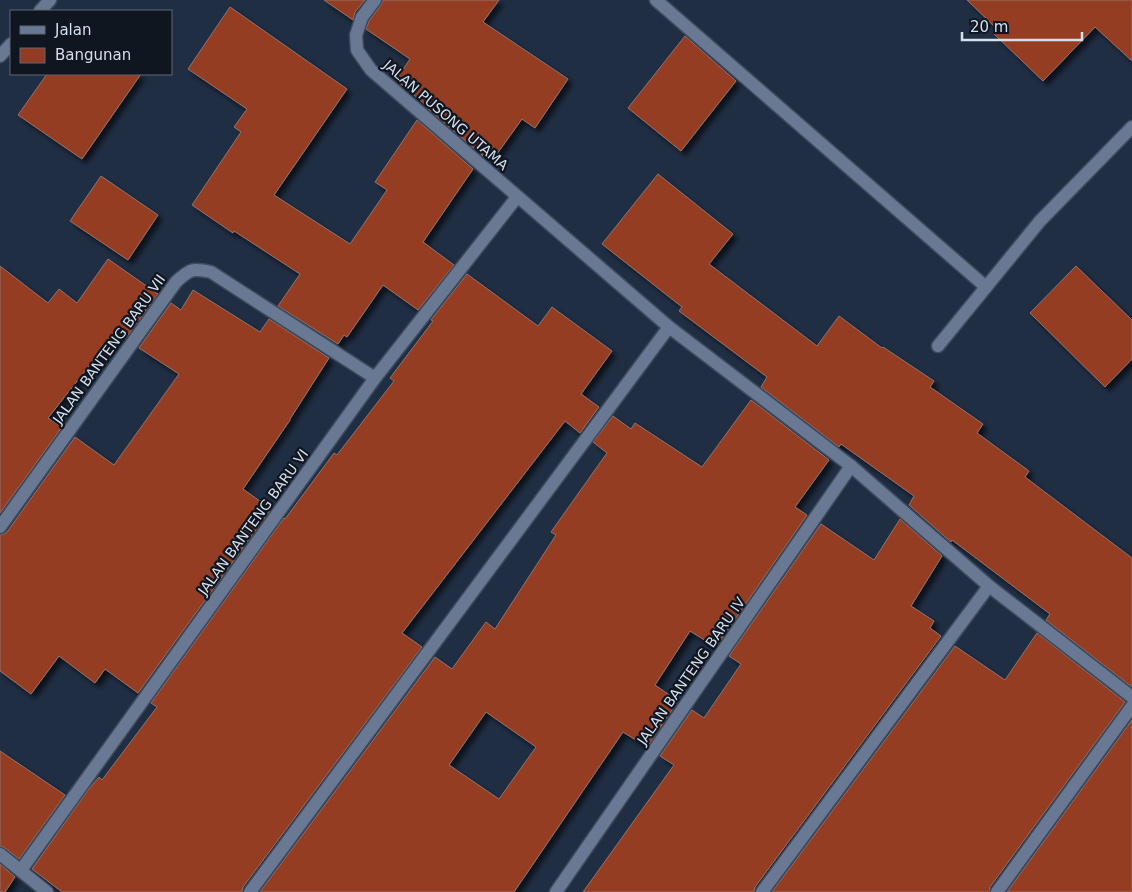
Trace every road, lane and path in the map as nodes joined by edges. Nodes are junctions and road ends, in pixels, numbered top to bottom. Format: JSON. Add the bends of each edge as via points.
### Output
{"nodes":[{"id":1,"x":50,"y":0,"type":"edge"},
{"id":2,"x":375,"y":0,"type":"edge"},
{"id":3,"x":656,"y":0,"type":"edge"},
{"id":4,"x":41,"y":10,"type":"edge"},
{"id":5,"x":10,"y":45,"type":"edge"},
{"id":6,"x":0,"y":56,"type":"edge"},
{"id":7,"x":1132,"y":127,"type":"edge"},
{"id":8,"x":517,"y":197,"type":"junction"},
{"id":9,"x":986,"y":287,"type":"junction"},
{"id":10,"x":669,"y":327,"type":"junction"},
{"id":11,"x":938,"y":346,"type":"dead end"},
{"id":12,"x":375,"y":378,"type":"junction"},
{"id":13,"x":851,"y":466,"type":"junction"},
{"id":14,"x":0,"y":527,"type":"edge"},
{"id":15,"x":989,"y":586,"type":"junction"},
{"id":16,"x":1132,"y":697,"type":"edge"},
{"id":17,"x":1132,"y":706,"type":"edge"},
{"id":18,"x":0,"y":854,"type":"edge"},
{"id":19,"x":21,"y":870,"type":"junction"},
{"id":20,"x":47,"y":892,"type":"edge"},
{"id":21,"x":250,"y":892,"type":"edge"},
{"id":22,"x":556,"y":892,"type":"edge"},
{"id":23,"x":762,"y":892,"type":"edge"},
{"id":24,"x":997,"y":892,"type":"edge"}],
"edges":[{"from":1,"to":4,"type":"street"},
{"from":2,"to":8,"type":"street","name":"JALAN PUSONG UTAMA","via":[[362,17],[356,35],[357,50],[371,70]]},
{"from":3,"to":9,"type":"street"},
{"from":5,"to":6,"type":"street"},
{"from":7,"to":9,"type":"street","via":[[1040,221]]},
{"from":8,"to":10,"type":"street","name":"JALAN PUSONG UTAMA"},
{"from":8,"to":12,"type":"street","name":"JALAN BANTENG BARU VI"},
{"from":9,"to":11,"type":"street"},
{"from":10,"to":13,"type":"street","name":"JALAN PUSONG UTAMA"},
{"from":10,"to":21,"type":"street"},
{"from":12,"to":14,"type":"street","name":"JALAN BANTENG BARU VII","via":[[211,272],[188,270],[176,282]]},
{"from":12,"to":19,"type":"street","name":"JALAN BANTENG BARU VI"},
{"from":13,"to":15,"type":"street","name":"JALAN PUSONG UTAMA"},
{"from":13,"to":22,"type":"street","name":"JALAN BANTENG BARU IV"},
{"from":15,"to":16,"type":"street","name":"JALAN PUSONG UTAMA"},
{"from":15,"to":23,"type":"street"},
{"from":17,"to":24,"type":"street"},
{"from":18,"to":19,"type":"street"},
{"from":19,"to":20,"type":"street"}]}
